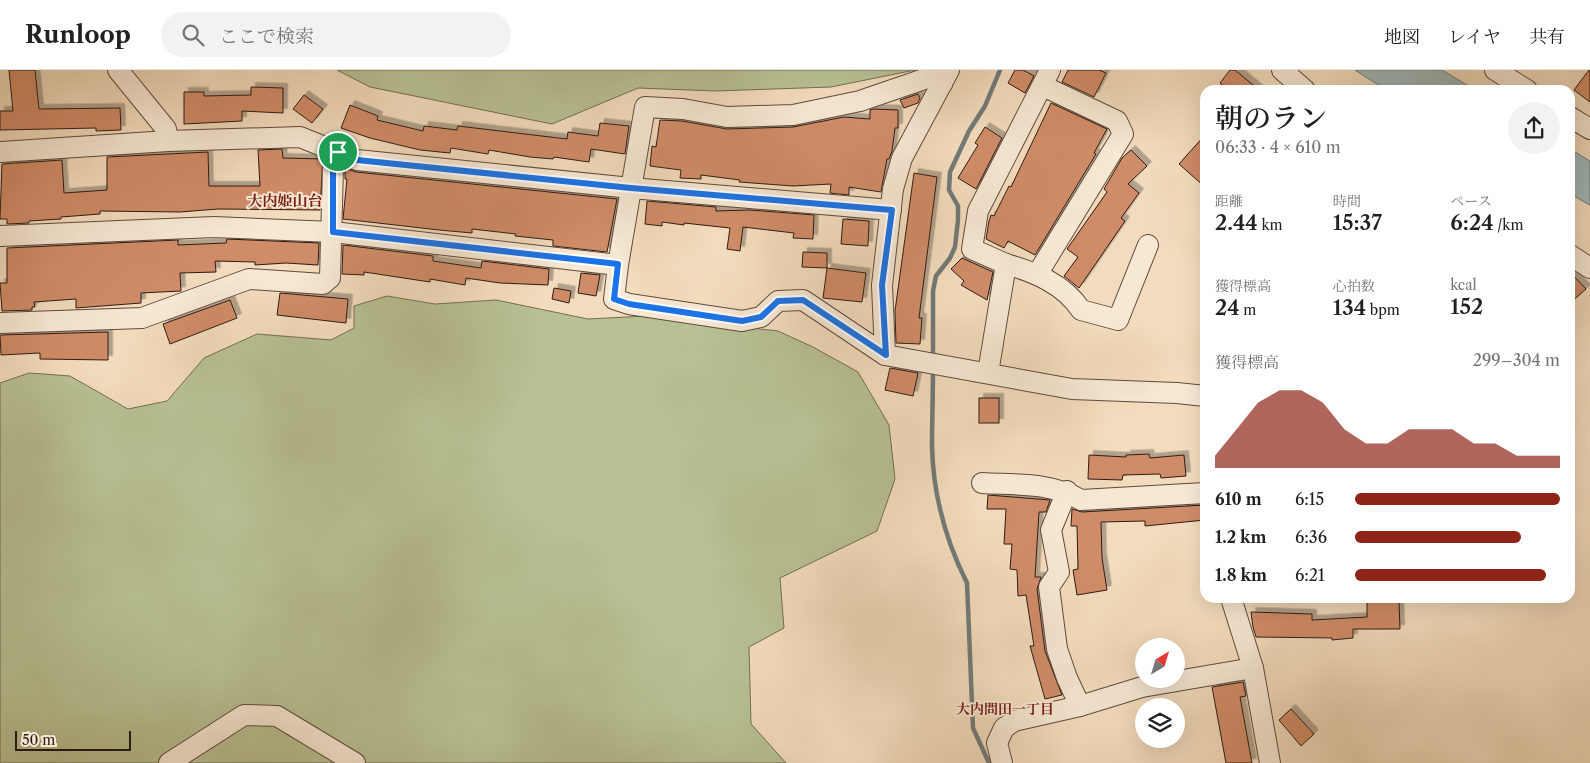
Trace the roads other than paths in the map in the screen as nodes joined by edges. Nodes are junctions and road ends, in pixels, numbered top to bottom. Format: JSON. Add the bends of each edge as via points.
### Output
{"nodes":[{"id":1,"x":118,"y":70,"type":"edge"},
{"id":2,"x":1281,"y":70,"type":"edge"},
{"id":3,"x":1495,"y":70,"type":"edge"},
{"id":4,"x":946,"y":77,"type":"edge"},
{"id":5,"x":1046,"y":78,"type":"edge"},
{"id":6,"x":1287,"y":85,"type":"edge"},
{"id":7,"x":1299,"y":85,"type":"edge"},
{"id":8,"x":1519,"y":85,"type":"edge"},
{"id":9,"x":1575,"y":119,"type":"edge"},
{"id":10,"x":1590,"y":129,"type":"edge"},
{"id":11,"x":168,"y":141,"type":"junction"},
{"id":12,"x":0,"y":152,"type":"edge"},
{"id":13,"x":338,"y":152,"type":"junction"},
{"id":14,"x":631,"y":188,"type":"junction"},
{"id":15,"x":892,"y":210,"type":"junction"},
{"id":16,"x":333,"y":232,"type":"junction"},
{"id":17,"x":0,"y":236,"type":"edge"},
{"id":18,"x":1148,"y":245,"type":"dead end"},
{"id":19,"x":1575,"y":258,"type":"edge"},
{"id":20,"x":618,"y":264,"type":"junction"},
{"id":21,"x":1006,"y":264,"type":"junction"},
{"id":22,"x":1590,"y":268,"type":"edge"},
{"id":23,"x":1038,"y":274,"type":"junction"},
{"id":24,"x":0,"y":323,"type":"edge"},
{"id":25,"x":886,"y":355,"type":"junction"},
{"id":26,"x":988,"y":373,"type":"junction"},
{"id":27,"x":1200,"y":395,"type":"edge"},
{"id":28,"x":982,"y":483,"type":"dead end"},
{"id":29,"x":1067,"y":491,"type":"junction"},
{"id":30,"x":1200,"y":493,"type":"edge"},
{"id":31,"x":1233,"y":603,"type":"edge"},
{"id":32,"x":1253,"y":668,"type":"junction"},
{"id":33,"x":1080,"y":706,"type":"junction"},
{"id":34,"x":169,"y":763,"type":"edge"},
{"id":35,"x":355,"y":763,"type":"edge"},
{"id":36,"x":1002,"y":763,"type":"edge"},
{"id":37,"x":1270,"y":763,"type":"edge"}],
"edges":[{"from":1,"to":11,"type":"street","via":[[166,129]]},
{"from":2,"to":6,"type":"street"},
{"from":2,"to":7,"type":"street"},
{"from":3,"to":8,"type":"street"},
{"from":4,"to":14,"type":"street","via":[[930,77],[860,102],[793,115],[727,117],[684,109],[645,107]]},
{"from":4,"to":15,"type":"street","via":[[902,158],[893,189]]},
{"from":5,"to":21,"type":"street","via":[[978,211],[972,249]]},
{"from":5,"to":23,"type":"street","via":[[1117,121],[1123,134]]},
{"from":9,"to":10,"type":"street"},
{"from":11,"to":12,"type":"street"},
{"from":11,"to":13,"type":"street","via":[[300,137]]},
{"from":13,"to":14,"type":"street","via":[[357,160]]},
{"from":13,"to":16,"type":"street","via":[[333,167]]},
{"from":14,"to":15,"type":"street"},
{"from":14,"to":20,"type":"street"},
{"from":15,"to":25,"type":"street","via":[[882,285]]},
{"from":16,"to":17,"type":"street","via":[[214,227]]},
{"from":16,"to":20,"type":"street"},
{"from":16,"to":24,"type":"street","via":[[330,278],[323,284],[248,279],[142,318]]},
{"from":18,"to":23,"type":"street","via":[[1118,320],[1081,310],[1075,300]]},
{"from":19,"to":22,"type":"street"},
{"from":20,"to":25,"type":"street","via":[[614,299],[742,321],[761,317],[778,301],[803,300]]},
{"from":21,"to":23,"type":"street"},
{"from":21,"to":26,"type":"street"},
{"from":25,"to":26,"type":"street"},
{"from":26,"to":27,"type":"street","via":[[1072,389]]},
{"from":28,"to":29,"type":"street","via":[[1031,485]]},
{"from":29,"to":30,"type":"street","via":[[1081,500]]},
{"from":29,"to":33,"type":"street","via":[[1050,530],[1059,572],[1050,587],[1057,649],[1066,678]]},
{"from":31,"to":32,"type":"street"},
{"from":32,"to":33,"type":"street","via":[[1142,687]]},
{"from":32,"to":37,"type":"street"},
{"from":33,"to":36,"type":"street","via":[[1014,721],[1004,728],[997,743]]},
{"from":34,"to":35,"type":"street","via":[[244,715],[277,716]]}]}
